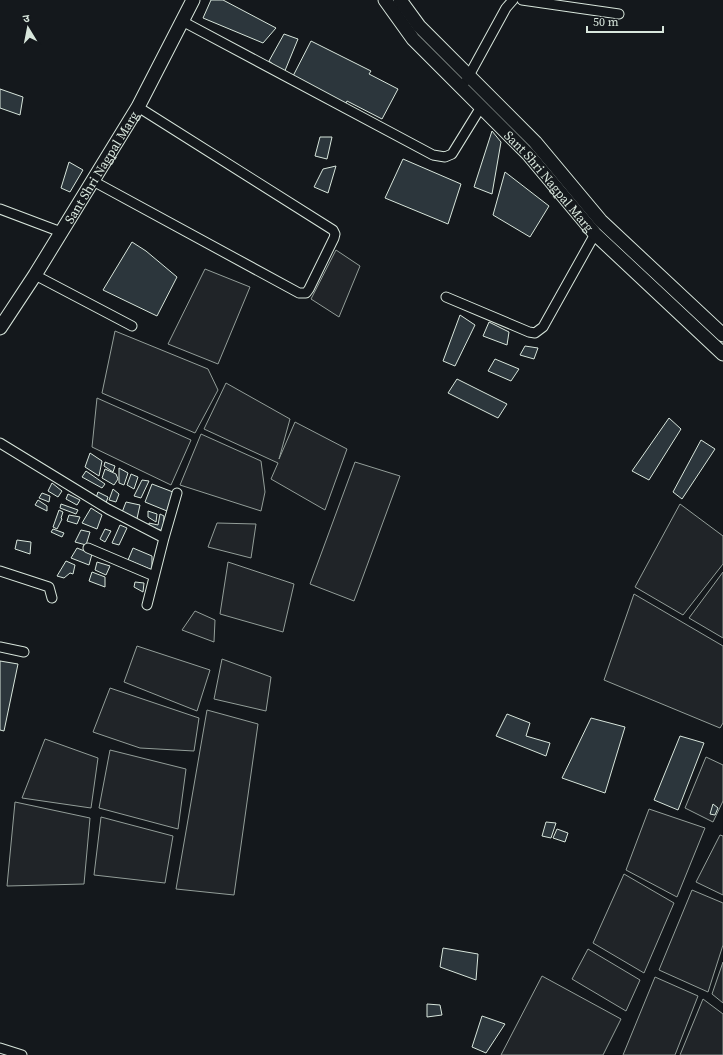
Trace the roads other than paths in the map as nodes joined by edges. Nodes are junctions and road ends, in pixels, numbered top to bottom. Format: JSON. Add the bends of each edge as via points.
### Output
{"nodes":[{"id":1,"x":193,"y":0,"type":"edge"},
{"id":2,"x":385,"y":0,"type":"edge"},
{"id":3,"x":400,"y":0,"type":"edge"},
{"id":4,"x":513,"y":0,"type":"edge"},
{"id":5,"x":522,"y":0,"type":"edge"},
{"id":6,"x":619,"y":14,"type":"dead end"},
{"id":7,"x":182,"y":21,"type":"junction"},
{"id":8,"x":470,"y":77,"type":"junction"},
{"id":9,"x":461,"y":87,"type":"junction"},
{"id":10,"x":138,"y":107,"type":"junction"},
{"id":11,"x":481,"y":107,"type":"junction"},
{"id":12,"x":93,"y":181,"type":"junction"},
{"id":13,"x":0,"y":209,"type":"edge"},
{"id":14,"x":61,"y":232,"type":"junction"},
{"id":15,"x":594,"y":234,"type":"junction"},
{"id":16,"x":35,"y":275,"type":"junction"},
{"id":17,"x":446,"y":297,"type":"dead end"},
{"id":18,"x":132,"y":326,"type":"dead end"},
{"id":19,"x":0,"y":328,"type":"edge"},
{"id":20,"x":723,"y":335,"type":"edge"},
{"id":21,"x":723,"y":354,"type":"edge"},
{"id":22,"x":0,"y":443,"type":"edge"},
{"id":23,"x":177,"y":493,"type":"dead end"},
{"id":24,"x":164,"y":538,"type":"junction"},
{"id":25,"x":88,"y":548,"type":"dead end"},
{"id":26,"x":0,"y":571,"type":"edge"},
{"id":27,"x":154,"y":576,"type":"junction"},
{"id":28,"x":52,"y":598,"type":"dead end"},
{"id":29,"x":147,"y":605,"type":"dead end"},
{"id":30,"x":0,"y":646,"type":"edge"},
{"id":31,"x":24,"y":652,"type":"dead end"},
{"id":32,"x":0,"y":1048,"type":"edge"},
{"id":33,"x":22,"y":1055,"type":"edge"}],
"edges":[{"from":1,"to":7,"type":"street","name":"Sant Shri Nagpal Marg"},
{"from":2,"to":9,"type":"street","name":"Sant Shri Nagpal Marg","via":[[413,39]]},
{"from":3,"to":8,"type":"street","name":"Sant Shri Nagpal Marg","via":[[419,26]]},
{"from":4,"to":8,"type":"street","via":[[506,8]]},
{"from":5,"to":6,"type":"street"},
{"from":7,"to":10,"type":"street","name":"Sant Shri Nagpal Marg"},
{"from":7,"to":11,"type":"street","via":[[433,156],[445,157],[452,154]]},
{"from":8,"to":9,"type":"street"},
{"from":8,"to":20,"type":"street","name":"Sant Shri Nagpal Marg","via":[[535,142],[601,221]]},
{"from":9,"to":11,"type":"street","name":"Sant Shri Nagpal Marg"},
{"from":10,"to":12,"type":"street","name":"Sant Shri Nagpal Marg"},
{"from":10,"to":12,"type":"street","via":[[333,230],[335,235],[309,290],[306,293],[299,293]]},
{"from":11,"to":15,"type":"street","name":"Sant Shri Nagpal Marg","via":[[528,154]]},
{"from":12,"to":14,"type":"street","name":"Sant Shri Nagpal Marg"},
{"from":13,"to":14,"type":"street"},
{"from":14,"to":16,"type":"street","name":"Sant Shri Nagpal Marg"},
{"from":15,"to":17,"type":"street","via":[[543,326],[535,333]]},
{"from":15,"to":21,"type":"street","name":"Sant Shri Nagpal Marg"},
{"from":16,"to":18,"type":"street"},
{"from":16,"to":19,"type":"street","name":"Sant Shri Nagpal Marg"},
{"from":22,"to":24,"type":"street","via":[[108,509]]},
{"from":23,"to":24,"type":"street"},
{"from":24,"to":27,"type":"street"},
{"from":25,"to":27,"type":"street"},
{"from":26,"to":28,"type":"street","via":[[49,587]]},
{"from":27,"to":29,"type":"street"},
{"from":30,"to":31,"type":"street"},
{"from":32,"to":33,"type":"street"}]}
